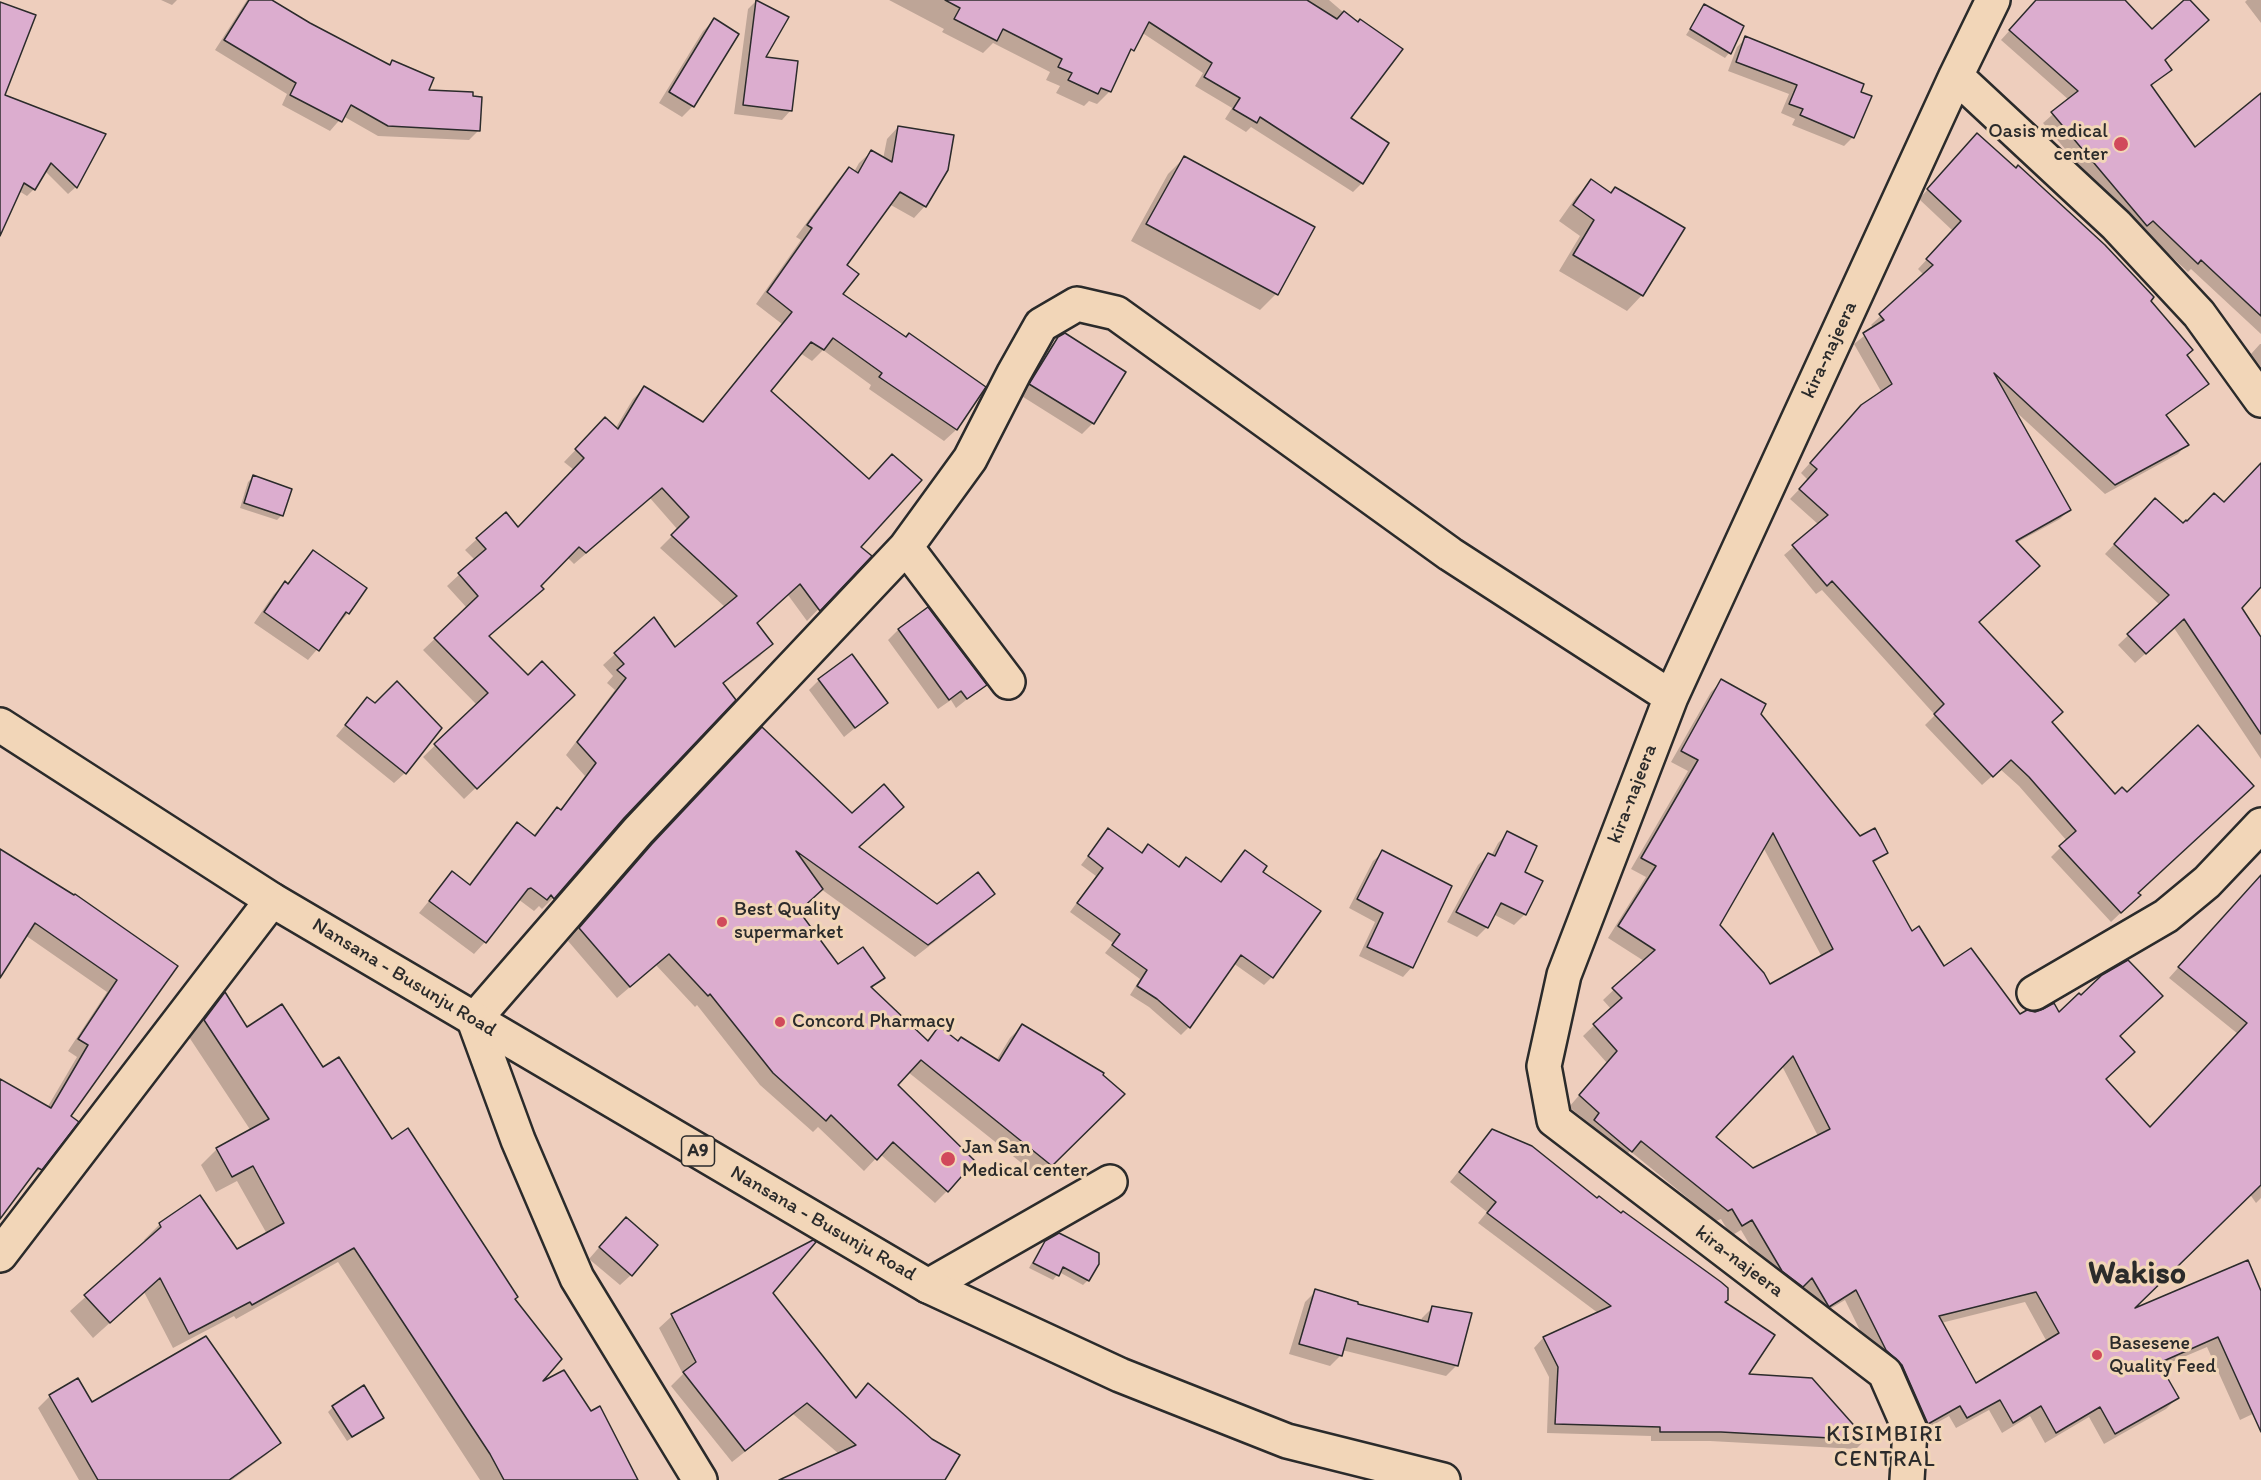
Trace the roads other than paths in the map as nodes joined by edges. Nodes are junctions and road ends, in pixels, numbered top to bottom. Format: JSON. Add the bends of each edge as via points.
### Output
{"nodes":[{"id":1,"x":1993,"y":0,"type":"edge"},
{"id":2,"x":1956,"y":76,"type":"junction"},
{"id":3,"x":2261,"y":400,"type":"edge"},
{"id":4,"x":906,"y":547,"type":"junction"},
{"id":5,"x":1008,"y":682,"type":"dead end"},
{"id":6,"x":1671,"y":697,"type":"junction"},
{"id":7,"x":0,"y":725,"type":"edge"},
{"id":8,"x":2261,"y":825,"type":"edge"},
{"id":9,"x":272,"y":900,"type":"junction"},
{"id":10,"x":2034,"y":993,"type":"dead end"},
{"id":11,"x":474,"y":1020,"type":"junction"},
{"id":12,"x":1110,"y":1182,"type":"dead end"},
{"id":13,"x":0,"y":1255,"type":"edge"},
{"id":14,"x":928,"y":1286,"type":"junction"},
{"id":15,"x":700,"y":1480,"type":"edge"},
{"id":16,"x":1443,"y":1480,"type":"edge"},
{"id":17,"x":1907,"y":1480,"type":"edge"}],
"edges":[{"from":1,"to":2,"type":"street","name":"kira-najeera"},
{"from":2,"to":3,"type":"street","via":[[2116,225],[2199,314]]},
{"from":2,"to":6,"type":"street","name":"kira-najeera"},
{"from":4,"to":5,"type":"street"},
{"from":4,"to":6,"type":"street","via":[[970,459],[1041,325],[1077,304],[1116,313],[1450,554]]},
{"from":4,"to":11,"type":"street","via":[[638,831]]},
{"from":6,"to":17,"type":"street","name":"kira-najeera","via":[[1564,975],[1544,1066],[1554,1120],[1885,1373],[1910,1430]]},
{"from":7,"to":9,"type":"street","name":"Nansana - Busunju Road","number":"A9"},
{"from":8,"to":10,"type":"street","via":[[2206,882],[2166,916]]},
{"from":9,"to":11,"type":"street","name":"Nansana - Busunju Road","number":"A9"},
{"from":9,"to":13,"type":"street"},
{"from":11,"to":14,"type":"street","name":"Nansana - Busunju Road","number":"A9"},
{"from":11,"to":15,"type":"street","via":[[518,1140],[577,1278]]},
{"from":12,"to":14,"type":"street"},
{"from":14,"to":16,"type":"street","name":"Nansana - Busunju Road","number":"A9","via":[[1120,1375],[1287,1441]]}]}
